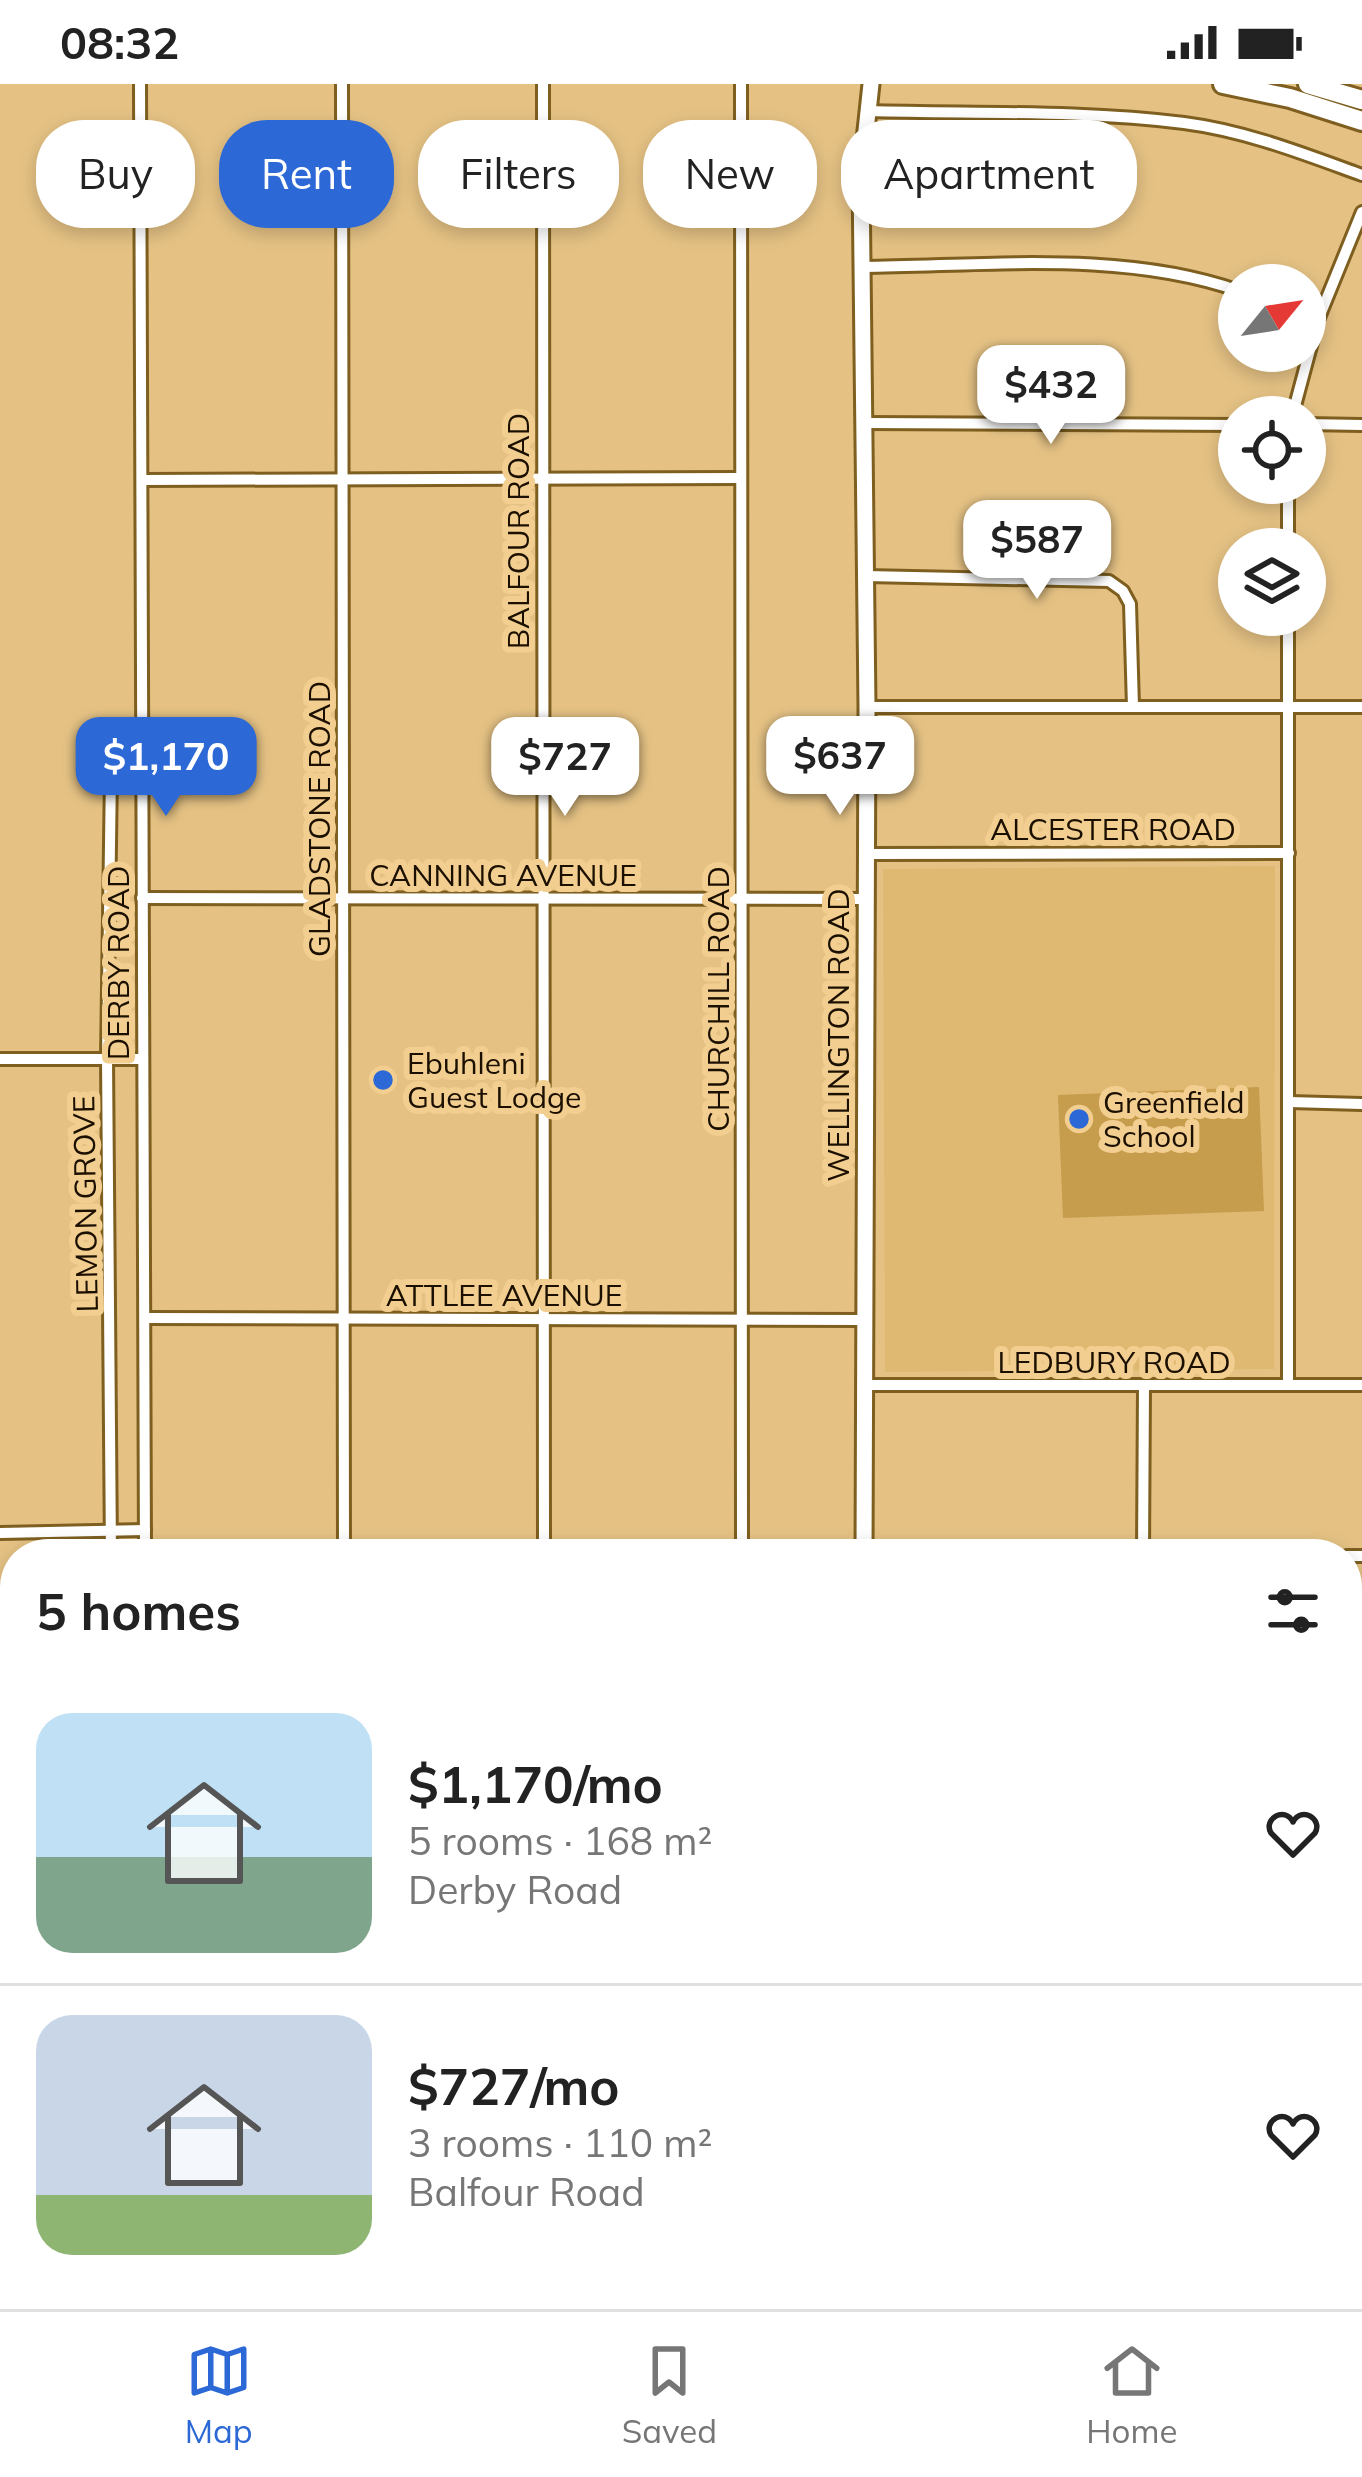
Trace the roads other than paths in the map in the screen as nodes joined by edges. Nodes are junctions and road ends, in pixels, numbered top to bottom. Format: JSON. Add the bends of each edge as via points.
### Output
{"nodes":[{"id":1,"x":140,"y":84,"type":"edge"},
{"id":2,"x":342,"y":84,"type":"edge"},
{"id":3,"x":543,"y":84,"type":"edge"},
{"id":4,"x":741,"y":84,"type":"edge"},
{"id":5,"x":871,"y":84,"type":"edge"},
{"id":6,"x":1222,"y":84,"type":"edge"},
{"id":7,"x":1308,"y":84,"type":"edge"},
{"id":8,"x":1362,"y":100,"type":"edge"},
{"id":9,"x":869,"y":111,"type":"junction"},
{"id":10,"x":1362,"y":121,"type":"edge"},
{"id":11,"x":1362,"y":175,"type":"edge"},
{"id":12,"x":1362,"y":212,"type":"edge"},
{"id":13,"x":863,"y":266,"type":"junction"},
{"id":14,"x":1218,"y":284,"type":"edge"},
{"id":15,"x":1326,"y":286,"type":"edge"},
{"id":16,"x":864,"y":423,"type":"junction"},
{"id":17,"x":1218,"y":424,"type":"edge"},
{"id":18,"x":1326,"y":424,"type":"edge"},
{"id":19,"x":1362,"y":425,"type":"edge"},
{"id":20,"x":542,"y":476,"type":"junction"},
{"id":21,"x":739,"y":478,"type":"junction"},
{"id":22,"x":344,"y":479,"type":"junction"},
{"id":23,"x":143,"y":480,"type":"junction"},
{"id":24,"x":866,"y":576,"type":"junction"},
{"id":25,"x":1288,"y":636,"type":"edge"},
{"id":26,"x":867,"y":706,"type":"junction"},
{"id":27,"x":1133,"y":707,"type":"junction"},
{"id":28,"x":1362,"y":707,"type":"edge"},
{"id":29,"x":1289,"y":708,"type":"junction"},
{"id":30,"x":142,"y":723,"type":"junction"},
{"id":31,"x":1289,"y":853,"type":"junction"},
{"id":32,"x":865,"y":854,"type":"junction"},
{"id":33,"x":142,"y":898,"type":"junction"},
{"id":34,"x":542,"y":898,"type":"junction"},
{"id":35,"x":742,"y":898,"type":"junction"},
{"id":36,"x":343,"y":899,"type":"junction"},
{"id":37,"x":865,"y":899,"type":"junction"},
{"id":38,"x":0,"y":1059,"type":"edge"},
{"id":39,"x":107,"y":1059,"type":"junction"},
{"id":40,"x":142,"y":1059,"type":"junction"},
{"id":41,"x":1289,"y":1102,"type":"junction"},
{"id":42,"x":1362,"y":1104,"type":"edge"},
{"id":43,"x":145,"y":1318,"type":"junction"},
{"id":44,"x":344,"y":1319,"type":"junction"},
{"id":45,"x":864,"y":1320,"type":"junction"},
{"id":46,"x":544,"y":1321,"type":"junction"},
{"id":47,"x":742,"y":1321,"type":"junction"},
{"id":48,"x":866,"y":1384,"type":"junction"},
{"id":49,"x":1288,"y":1384,"type":"junction"},
{"id":50,"x":1362,"y":1384,"type":"edge"},
{"id":51,"x":1144,"y":1387,"type":"junction"},
{"id":52,"x":145,"y":1530,"type":"junction"},
{"id":53,"x":111,"y":1531,"type":"junction"},
{"id":54,"x":0,"y":1533,"type":"edge"},
{"id":55,"x":111,"y":1539,"type":"edge"},
{"id":56,"x":145,"y":1539,"type":"edge"},
{"id":57,"x":344,"y":1539,"type":"edge"},
{"id":58,"x":544,"y":1539,"type":"edge"},
{"id":59,"x":742,"y":1539,"type":"edge"},
{"id":60,"x":864,"y":1539,"type":"edge"},
{"id":61,"x":1143,"y":1539,"type":"edge"}],
"edges":[{"from":1,"to":23,"type":"street","name":"DERBY ROAD"},
{"from":2,"to":22,"type":"street","name":"GLADSTONE ROAD"},
{"from":3,"to":20,"type":"street","name":"BALFOUR ROAD"},
{"from":4,"to":21,"type":"street","name":"CHURCHILL ROAD"},
{"from":5,"to":9,"type":"main road","name":"WELLINGTON ROAD"},
{"from":6,"to":10,"type":"highway"},
{"from":7,"to":8,"type":"highway"},
{"from":9,"to":11,"type":"street","via":[[1184,123]]},
{"from":9,"to":13,"type":"main road","name":"WELLINGTON ROAD"},
{"from":12,"to":15,"type":"street"},
{"from":13,"to":14,"type":"street","via":[[1097,267]]},
{"from":13,"to":16,"type":"main road","name":"WELLINGTON ROAD"},
{"from":16,"to":17,"type":"street"},
{"from":16,"to":24,"type":"main road","name":"WELLINGTON ROAD"},
{"from":18,"to":19,"type":"street"},
{"from":20,"to":21,"type":"street"},
{"from":20,"to":22,"type":"street"},
{"from":20,"to":34,"type":"street","name":"BALFOUR ROAD"},
{"from":21,"to":35,"type":"street","name":"CHURCHILL ROAD"},
{"from":22,"to":23,"type":"street"},
{"from":22,"to":36,"type":"street","name":"GLADSTONE ROAD"},
{"from":23,"to":30,"type":"street","name":"DERBY ROAD"},
{"from":24,"to":26,"type":"main road","name":"WELLINGTON ROAD"},
{"from":24,"to":27,"type":"street","via":[[1108,581],[1130,604]]},
{"from":25,"to":29,"type":"street"},
{"from":26,"to":27,"type":"street"},
{"from":26,"to":32,"type":"main road","name":"WELLINGTON ROAD"},
{"from":27,"to":29,"type":"street"},
{"from":28,"to":29,"type":"street"},
{"from":29,"to":31,"type":"street"},
{"from":30,"to":33,"type":"street","name":"DERBY ROAD"},
{"from":30,"to":39,"type":"street","name":"LEMON GROVE","via":[[116,747],[110,773]]},
{"from":31,"to":32,"type":"street","name":"ALCESTER ROAD"},
{"from":31,"to":41,"type":"street"},
{"from":32,"to":37,"type":"main road","name":"WELLINGTON ROAD"},
{"from":33,"to":36,"type":"street","name":"CANNING AVENUE"},
{"from":33,"to":40,"type":"street","name":"DERBY ROAD"},
{"from":34,"to":35,"type":"street","name":"CANNING AVENUE"},
{"from":34,"to":36,"type":"street","name":"CANNING AVENUE"},
{"from":34,"to":46,"type":"street","name":"BALFOUR ROAD"},
{"from":35,"to":37,"type":"street","name":"CANNING AVENUE"},
{"from":35,"to":47,"type":"street","name":"CHURCHILL ROAD"},
{"from":36,"to":44,"type":"street","name":"GLADSTONE ROAD"},
{"from":37,"to":45,"type":"main road","name":"WELLINGTON ROAD"},
{"from":38,"to":39,"type":"street"},
{"from":39,"to":40,"type":"street"},
{"from":39,"to":53,"type":"street","name":"LEMON GROVE"},
{"from":40,"to":43,"type":"street","name":"DERBY ROAD"},
{"from":41,"to":42,"type":"street"},
{"from":41,"to":49,"type":"street"},
{"from":43,"to":44,"type":"street","name":"ATTLEE AVENUE"},
{"from":43,"to":52,"type":"street","name":"DERBY ROAD"},
{"from":44,"to":46,"type":"street","name":"ATTLEE AVENUE"},
{"from":44,"to":57,"type":"street","name":"GLADSTONE ROAD"},
{"from":45,"to":47,"type":"street","name":"ATTLEE AVENUE"},
{"from":45,"to":48,"type":"main road","name":"WELLINGTON ROAD"},
{"from":46,"to":47,"type":"street","name":"ATTLEE AVENUE"},
{"from":46,"to":58,"type":"street","name":"BALFOUR ROAD"},
{"from":47,"to":59,"type":"street","name":"CHURCHILL ROAD"},
{"from":48,"to":51,"type":"street","name":"LEDBURY ROAD"},
{"from":48,"to":60,"type":"main road","name":"WELLINGTON ROAD"},
{"from":49,"to":50,"type":"street","name":"LEDBURY ROAD"},
{"from":49,"to":51,"type":"street","name":"LEDBURY ROAD"},
{"from":51,"to":61,"type":"street"},
{"from":52,"to":53,"type":"street"},
{"from":52,"to":56,"type":"street","name":"DERBY ROAD"},
{"from":53,"to":54,"type":"street"},
{"from":53,"to":55,"type":"street","name":"LEMON GROVE"}]}
